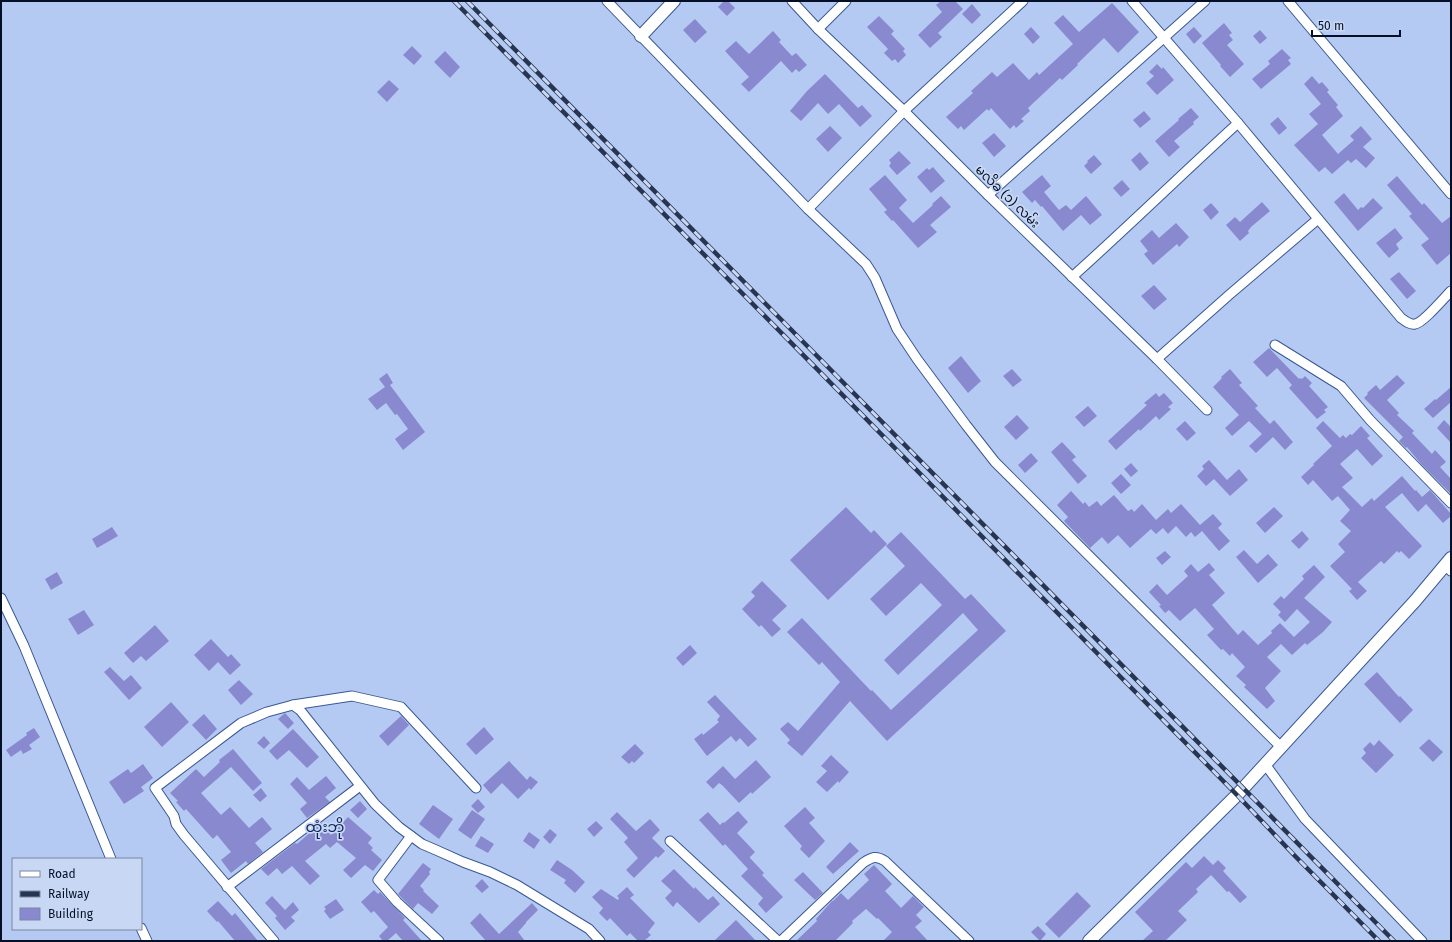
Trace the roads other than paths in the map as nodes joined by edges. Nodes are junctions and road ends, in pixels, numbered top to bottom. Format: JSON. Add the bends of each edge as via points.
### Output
{"nodes":[{"id":1,"x":607,"y":1,"type":"edge"},
{"id":2,"x":674,"y":1,"type":"edge"},
{"id":3,"x":792,"y":1,"type":"edge"},
{"id":4,"x":846,"y":1,"type":"edge"},
{"id":5,"x":1023,"y":1,"type":"edge"},
{"id":6,"x":1132,"y":1,"type":"edge"},
{"id":7,"x":1205,"y":1,"type":"edge"},
{"id":8,"x":1288,"y":1,"type":"edge"},
{"id":9,"x":818,"y":29,"type":"junction"},
{"id":10,"x":641,"y":36,"type":"junction"},
{"id":11,"x":1163,"y":38,"type":"junction"},
{"id":12,"x":904,"y":110,"type":"junction"},
{"id":13,"x":1238,"y":123,"type":"junction"},
{"id":14,"x":1451,"y":194,"type":"edge"},
{"id":15,"x":988,"y":195,"type":"junction"},
{"id":16,"x":808,"y":209,"type":"junction"},
{"id":17,"x":1318,"y":219,"type":"junction"},
{"id":18,"x":1072,"y":277,"type":"junction"},
{"id":19,"x":1451,"y":291,"type":"edge"},
{"id":20,"x":1275,"y":345,"type":"dead end"},
{"id":21,"x":1157,"y":359,"type":"junction"},
{"id":22,"x":1206,"y":410,"type":"dead end"},
{"id":23,"x":1451,"y":504,"type":"edge"},
{"id":24,"x":1449,"y":565,"type":"edge"},
{"id":25,"x":1,"y":598,"type":"edge"},
{"id":26,"x":293,"y":705,"type":"junction"},
{"id":27,"x":1281,"y":746,"type":"junction"},
{"id":28,"x":1265,"y":764,"type":"junction"},
{"id":29,"x":360,"y":786,"type":"junction"},
{"id":30,"x":476,"y":788,"type":"dead end"},
{"id":31,"x":412,"y":836,"type":"junction"},
{"id":32,"x":670,"y":841,"type":"dead end"},
{"id":33,"x":111,"y":858,"type":"edge"},
{"id":34,"x":227,"y":888,"type":"junction"},
{"id":35,"x":142,"y":930,"type":"edge"},
{"id":36,"x":147,"y":941,"type":"edge"},
{"id":37,"x":274,"y":941,"type":"edge"},
{"id":38,"x":439,"y":941,"type":"edge"},
{"id":39,"x":600,"y":941,"type":"edge"},
{"id":40,"x":780,"y":941,"type":"edge"},
{"id":41,"x":969,"y":941,"type":"edge"},
{"id":42,"x":1089,"y":941,"type":"edge"},
{"id":43,"x":1422,"y":941,"type":"edge"}],
"edges":[{"from":1,"to":10,"type":"street"},
{"from":2,"to":10,"type":"street"},
{"from":3,"to":9,"type":"street","name":"မလိခ (၁) လမ်း"},
{"from":4,"to":9,"type":"street"},
{"from":5,"to":12,"type":"street"},
{"from":6,"to":11,"type":"street"},
{"from":7,"to":11,"type":"street"},
{"from":8,"to":14,"type":"street"},
{"from":9,"to":12,"type":"street","name":"မလိခ (၁) လမ်း"},
{"from":10,"to":16,"type":"street"},
{"from":11,"to":13,"type":"street"},
{"from":11,"to":15,"type":"street"},
{"from":12,"to":15,"type":"street","name":"မလိခ (၁) လမ်း"},
{"from":12,"to":16,"type":"street"},
{"from":13,"to":17,"type":"street"},
{"from":13,"to":18,"type":"street"},
{"from":15,"to":18,"type":"street","name":"မလိခ (၁) လမ်း"},
{"from":16,"to":27,"type":"street","via":[[866,264],[875,278],[897,329],[995,462]]},
{"from":17,"to":19,"type":"street","via":[[1401,318],[1408,323],[1415,324],[1423,319]]},
{"from":17,"to":21,"type":"street"},
{"from":18,"to":21,"type":"street","name":"မလိခ (၁) လမ်း"},
{"from":20,"to":23,"type":"street","via":[[1341,386]]},
{"from":21,"to":22,"type":"street","name":"မလိခ (၁) လမ်း"},
{"from":24,"to":27,"type":"street"},
{"from":25,"to":33,"type":"street","via":[[24,646]]},
{"from":26,"to":29,"type":"street","via":[[300,710]]},
{"from":26,"to":30,"type":"street","via":[[352,696],[401,707]]},
{"from":26,"to":34,"type":"street","via":[[241,722],[155,788],[174,816],[176,824]]},
{"from":27,"to":28,"type":"street"},
{"from":28,"to":42,"type":"street","via":[[1237,795]]},
{"from":28,"to":43,"type":"street","via":[[1305,819]]},
{"from":29,"to":31,"type":"street","via":[[375,804]]},
{"from":29,"to":34,"type":"street"},
{"from":31,"to":38,"type":"street","via":[[378,880],[397,902]]},
{"from":31,"to":39,"type":"street","via":[[422,844],[517,885],[589,929]]},
{"from":32,"to":40,"type":"street"},
{"from":34,"to":37,"type":"street"},
{"from":35,"to":36,"type":"street"},
{"from":40,"to":41,"type":"street","via":[[872,857],[885,861]]}]}
